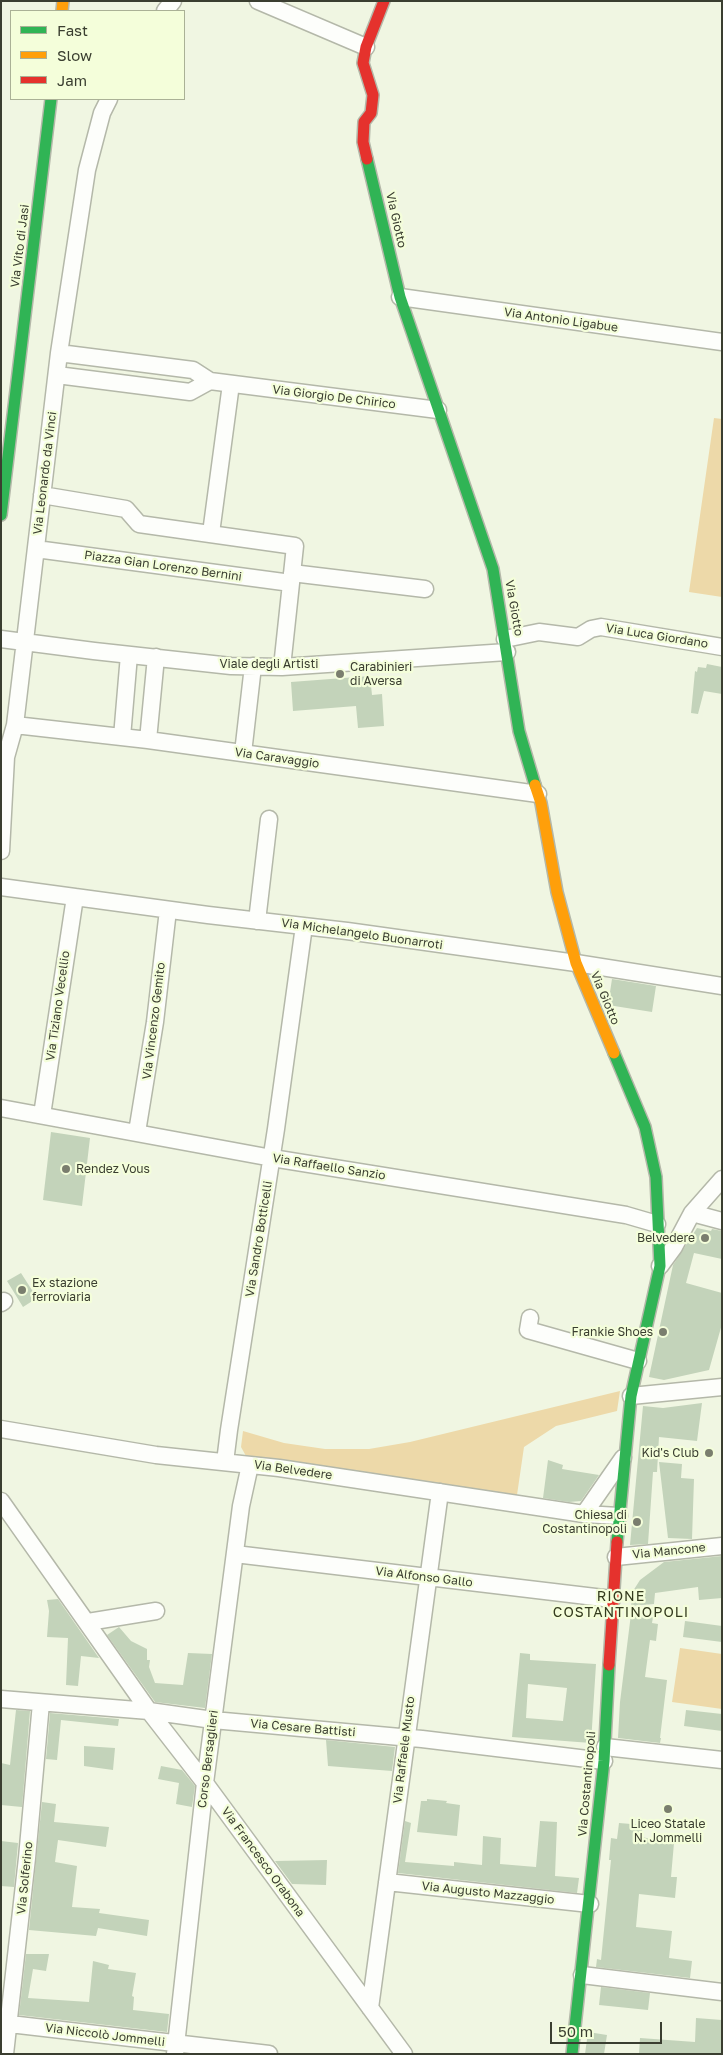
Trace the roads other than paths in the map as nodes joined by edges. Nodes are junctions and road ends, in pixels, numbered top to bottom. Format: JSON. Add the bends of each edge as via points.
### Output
{"nodes":[{"id":1,"x":258,"y":1,"type":"edge"},
{"id":2,"x":384,"y":1,"type":"edge"},
{"id":3,"x":366,"y":47,"type":"junction"},
{"id":4,"x":52,"y":100,"type":"edge"},
{"id":5,"x":109,"y":100,"type":"edge"},
{"id":6,"x":400,"y":297,"type":"junction"},
{"id":7,"x":722,"y":342,"type":"edge"},
{"id":8,"x":59,"y":353,"type":"junction"},
{"id":9,"x":57,"y":375,"type":"junction"},
{"id":10,"x":210,"y":381,"type":"junction"},
{"id":11,"x":231,"y":384,"type":"junction"},
{"id":12,"x":438,"y":410,"type":"junction"},
{"id":13,"x":42,"y":495,"type":"junction"},
{"id":14,"x":1,"y":515,"type":"edge"},
{"id":15,"x":211,"y":533,"type":"junction"},
{"id":16,"x":36,"y":548,"type":"junction"},
{"id":17,"x":291,"y":578,"type":"junction"},
{"id":18,"x":425,"y":589,"type":"dead end"},
{"id":19,"x":1,"y":639,"type":"edge"},
{"id":20,"x":25,"y":642,"type":"junction"},
{"id":21,"x":506,"y":646,"type":"junction"},
{"id":22,"x":722,"y":647,"type":"edge"},
{"id":23,"x":129,"y":655,"type":"junction"},
{"id":24,"x":156,"y":657,"type":"junction"},
{"id":25,"x":253,"y":666,"type":"junction"},
{"id":26,"x":282,"y":666,"type":"junction"},
{"id":27,"x":15,"y":725,"type":"junction"},
{"id":28,"x":122,"y":737,"type":"junction"},
{"id":29,"x":148,"y":740,"type":"junction"},
{"id":30,"x":243,"y":753,"type":"junction"},
{"id":31,"x":538,"y":794,"type":"junction"},
{"id":32,"x":268,"y":819,"type":"dead end"},
{"id":33,"x":1,"y":851,"type":"edge"},
{"id":34,"x":1,"y":887,"type":"edge"},
{"id":35,"x":75,"y":897,"type":"junction"},
{"id":36,"x":168,"y":910,"type":"junction"},
{"id":37,"x":257,"y":921,"type":"junction"},
{"id":38,"x":304,"y":926,"type":"junction"},
{"id":39,"x":576,"y":963,"type":"junction"},
{"id":40,"x":722,"y":986,"type":"edge"},
{"id":41,"x":1,"y":1108,"type":"edge"},
{"id":42,"x":42,"y":1116,"type":"junction"},
{"id":43,"x":137,"y":1132,"type":"junction"},
{"id":44,"x":272,"y":1158,"type":"junction"},
{"id":45,"x":722,"y":1179,"type":"edge"},
{"id":46,"x":692,"y":1213,"type":"junction"},
{"id":47,"x":722,"y":1221,"type":"edge"},
{"id":48,"x":657,"y":1224,"type":"junction"},
{"id":49,"x":660,"y":1266,"type":"junction"},
{"id":50,"x":530,"y":1318,"type":"dead end"},
{"id":51,"x":638,"y":1362,"type":"junction"},
{"id":52,"x":722,"y":1387,"type":"edge"},
{"id":53,"x":631,"y":1396,"type":"junction"},
{"id":54,"x":1,"y":1429,"type":"edge"},
{"id":55,"x":624,"y":1458,"type":"junction"},
{"id":56,"x":225,"y":1462,"type":"junction"},
{"id":57,"x":250,"y":1465,"type":"junction"},
{"id":58,"x":440,"y":1492,"type":"junction"},
{"id":59,"x":1,"y":1500,"type":"edge"},
{"id":60,"x":584,"y":1514,"type":"junction"},
{"id":61,"x":619,"y":1516,"type":"junction"},
{"id":62,"x":722,"y":1546,"type":"edge"},
{"id":63,"x":236,"y":1554,"type":"junction"},
{"id":64,"x":616,"y":1557,"type":"junction"},
{"id":65,"x":427,"y":1578,"type":"junction"},
{"id":66,"x":612,"y":1599,"type":"junction"},
{"id":67,"x":156,"y":1611,"type":"dead end"},
{"id":68,"x":88,"y":1622,"type":"junction"},
{"id":69,"x":1,"y":1699,"type":"edge"},
{"id":70,"x":41,"y":1702,"type":"junction"},
{"id":71,"x":149,"y":1711,"type":"junction"},
{"id":72,"x":213,"y":1720,"type":"junction"},
{"id":73,"x":406,"y":1738,"type":"junction"},
{"id":74,"x":604,"y":1754,"type":"junction"},
{"id":75,"x":722,"y":1760,"type":"edge"},
{"id":76,"x":204,"y":1783,"type":"junction"},
{"id":77,"x":387,"y":1882,"type":"junction"},
{"id":78,"x":590,"y":1904,"type":"junction"},
{"id":79,"x":582,"y":1975,"type":"junction"},
{"id":80,"x":719,"y":1998,"type":"edge"},
{"id":81,"x":370,"y":2008,"type":"junction"},
{"id":82,"x":5,"y":2023,"type":"edge"},
{"id":83,"x":176,"y":2048,"type":"edge"},
{"id":84,"x":5,"y":2054,"type":"edge"},
{"id":85,"x":269,"y":2054,"type":"edge"},
{"id":86,"x":404,"y":2054,"type":"edge"},
{"id":87,"x":572,"y":2054,"type":"edge"}],
"edges":[{"from":1,"to":3,"type":"street"},
{"from":2,"to":3,"type":"street","name":"Via Giotto"},
{"from":3,"to":6,"type":"street","name":"Via Giotto","via":[[363,63],[374,95],[371,113],[364,122],[363,142]]},
{"from":4,"to":14,"type":"street","name":"Via Vito di Jasi"},
{"from":5,"to":8,"type":"street","name":"Via Leonardo da Vinci","via":[[87,170]]},
{"from":6,"to":7,"type":"street","name":"Via Antonio Ligabue"},
{"from":6,"to":12,"type":"street","name":"Via Giotto"},
{"from":8,"to":9,"type":"street","name":"Via Leonardo da Vinci"},
{"from":8,"to":10,"type":"street","name":"Via Giorgio De Chirico","via":[[193,370]]},
{"from":9,"to":10,"type":"street","via":[[190,392]]},
{"from":9,"to":13,"type":"street","name":"Via Leonardo da Vinci"},
{"from":10,"to":11,"type":"street","name":"Via Giorgio De Chirico"},
{"from":11,"to":12,"type":"street","name":"Via Giorgio De Chirico"},
{"from":11,"to":15,"type":"street"},
{"from":12,"to":21,"type":"street","name":"Via Giotto","via":[[493,569]]},
{"from":13,"to":15,"type":"street","via":[[126,509],[139,524]]},
{"from":13,"to":16,"type":"street","name":"Via Leonardo da Vinci"},
{"from":15,"to":17,"type":"street","via":[[295,546]]},
{"from":16,"to":17,"type":"street","name":"Piazza Gian Lorenzo Bernini"},
{"from":16,"to":20,"type":"street","name":"Via Leonardo da Vinci"},
{"from":17,"to":18,"type":"street","name":"Piazza Gian Lorenzo Bernini"},
{"from":17,"to":26,"type":"street"},
{"from":19,"to":20,"type":"street","name":"Viale degli Artisti"},
{"from":20,"to":23,"type":"street","name":"Viale degli Artisti"},
{"from":20,"to":27,"type":"street","name":"Via Leonardo da Vinci"},
{"from":21,"to":22,"type":"street","name":"Via Luca Giordano","via":[[539,632],[578,637],[591,628],[601,627]]},
{"from":21,"to":26,"type":"street","name":"Viale degli Artisti"},
{"from":21,"to":31,"type":"street","name":"Via Giotto","via":[[519,731]]},
{"from":23,"to":24,"type":"street","name":"Viale degli Artisti"},
{"from":23,"to":28,"type":"street"},
{"from":24,"to":25,"type":"street","name":"Viale degli Artisti"},
{"from":24,"to":29,"type":"street"},
{"from":25,"to":26,"type":"street","name":"Viale degli Artisti"},
{"from":25,"to":30,"type":"street"},
{"from":27,"to":28,"type":"street","name":"Via Caravaggio"},
{"from":27,"to":33,"type":"street","name":"Via Leonardo da Vinci","via":[[6,757]]},
{"from":28,"to":29,"type":"street","name":"Via Caravaggio"},
{"from":29,"to":30,"type":"street","name":"Via Caravaggio"},
{"from":30,"to":31,"type":"street","name":"Via Caravaggio"},
{"from":31,"to":39,"type":"street","name":"Via Giotto","via":[[557,892]]},
{"from":32,"to":37,"type":"street"},
{"from":34,"to":35,"type":"street","name":"Via Michelangelo Buonarroti"},
{"from":35,"to":36,"type":"street","name":"Via Michelangelo Buonarroti"},
{"from":35,"to":42,"type":"street","name":"Via Tiziano Vecellio"},
{"from":36,"to":37,"type":"street","name":"Via Michelangelo Buonarroti"},
{"from":36,"to":43,"type":"street","name":"Via Vincenzo Gemito","via":[[155,1022]]},
{"from":37,"to":38,"type":"street","name":"Via Michelangelo Buonarroti"},
{"from":38,"to":39,"type":"street","name":"Via Michelangelo Buonarroti"},
{"from":38,"to":44,"type":"street","name":"Via Sandro Botticelli"},
{"from":39,"to":40,"type":"street","name":"Via Michelangelo Buonarroti"},
{"from":39,"to":48,"type":"street","name":"Via Giotto","via":[[645,1127],[656,1177]]},
{"from":41,"to":42,"type":"street","name":"Via Raffaello Sanzio"},
{"from":42,"to":43,"type":"street","name":"Via Raffaello Sanzio"},
{"from":43,"to":44,"type":"street","name":"Via Raffaello Sanzio"},
{"from":44,"to":48,"type":"street","name":"Via Raffaello Sanzio","via":[[626,1215]]},
{"from":44,"to":56,"type":"street","name":"Via Sandro Botticelli"},
{"from":45,"to":46,"type":"street"},
{"from":46,"to":47,"type":"street"},
{"from":46,"to":49,"type":"street"},
{"from":48,"to":49,"type":"street"},
{"from":49,"to":51,"type":"street"},
{"from":50,"to":51,"type":"street","via":[[528,1330]]},
{"from":51,"to":53,"type":"street"},
{"from":52,"to":53,"type":"street"},
{"from":53,"to":55,"type":"street"},
{"from":54,"to":56,"type":"street","name":"Via Belvedere","via":[[156,1455]]},
{"from":55,"to":60,"type":"street"},
{"from":55,"to":61,"type":"street"},
{"from":56,"to":57,"type":"street","name":"Via Belvedere"},
{"from":57,"to":58,"type":"street","name":"Via Belvedere"},
{"from":57,"to":63,"type":"street","name":"Corso Bersaglieri"},
{"from":58,"to":60,"type":"street","name":"Via Belvedere"},
{"from":58,"to":65,"type":"street","name":"Via Raffaele Musto"},
{"from":59,"to":68,"type":"street","name":"Via Francesco Orabona"},
{"from":60,"to":61,"type":"street","name":"Via Belvedere"},
{"from":61,"to":64,"type":"street","name":"Via Costantinopoli"},
{"from":62,"to":64,"type":"street","name":"Via Mancone"},
{"from":63,"to":65,"type":"street","name":"Via Alfonso Gallo"},
{"from":63,"to":72,"type":"street","name":"Corso Bersaglieri"},
{"from":64,"to":66,"type":"street","name":"Via Costantinopoli"},
{"from":65,"to":66,"type":"street","name":"Via Alfonso Gallo"},
{"from":65,"to":73,"type":"street","name":"Via Raffaele Musto"},
{"from":66,"to":74,"type":"street","name":"Via Costantinopoli"},
{"from":67,"to":68,"type":"street"},
{"from":68,"to":71,"type":"street","name":"Via Francesco Orabona"},
{"from":69,"to":70,"type":"street","name":"Via Cesare Battisti"},
{"from":70,"to":71,"type":"street","name":"Via Cesare Battisti"},
{"from":70,"to":82,"type":"street","name":"Via Solferino","via":[[31,1820]]},
{"from":71,"to":72,"type":"street","name":"Via Cesare Battisti"},
{"from":71,"to":76,"type":"street","name":"Via Francesco Orabona"},
{"from":72,"to":73,"type":"street","name":"Via Cesare Battisti"},
{"from":72,"to":76,"type":"street","name":"Corso Bersaglieri"},
{"from":73,"to":74,"type":"street","name":"Via Cesare Battisti"},
{"from":73,"to":77,"type":"street","name":"Via Raffaele Musto"},
{"from":74,"to":75,"type":"street","name":"Via Cesare Battisti"},
{"from":74,"to":78,"type":"street","name":"Via Costantinopoli"},
{"from":76,"to":81,"type":"street","name":"Via Francesco Orabona"},
{"from":76,"to":83,"type":"street","name":"Corso Bersaglieri"},
{"from":77,"to":78,"type":"street","name":"Via Augusto Mazzaggio"},
{"from":77,"to":81,"type":"street","name":"Via Raffaele Musto"},
{"from":78,"to":79,"type":"street","name":"Via Costantinopoli"},
{"from":79,"to":80,"type":"street"},
{"from":79,"to":87,"type":"street","name":"Via Costantinopoli"},
{"from":81,"to":86,"type":"street","name":"Via Francesco Orabona"},
{"from":82,"to":83,"type":"street","name":"Via Niccolò Jommelli"},
{"from":82,"to":84,"type":"street","name":"Via Solferino"},
{"from":83,"to":85,"type":"street","name":"Via Niccolò Jommelli"}]}
